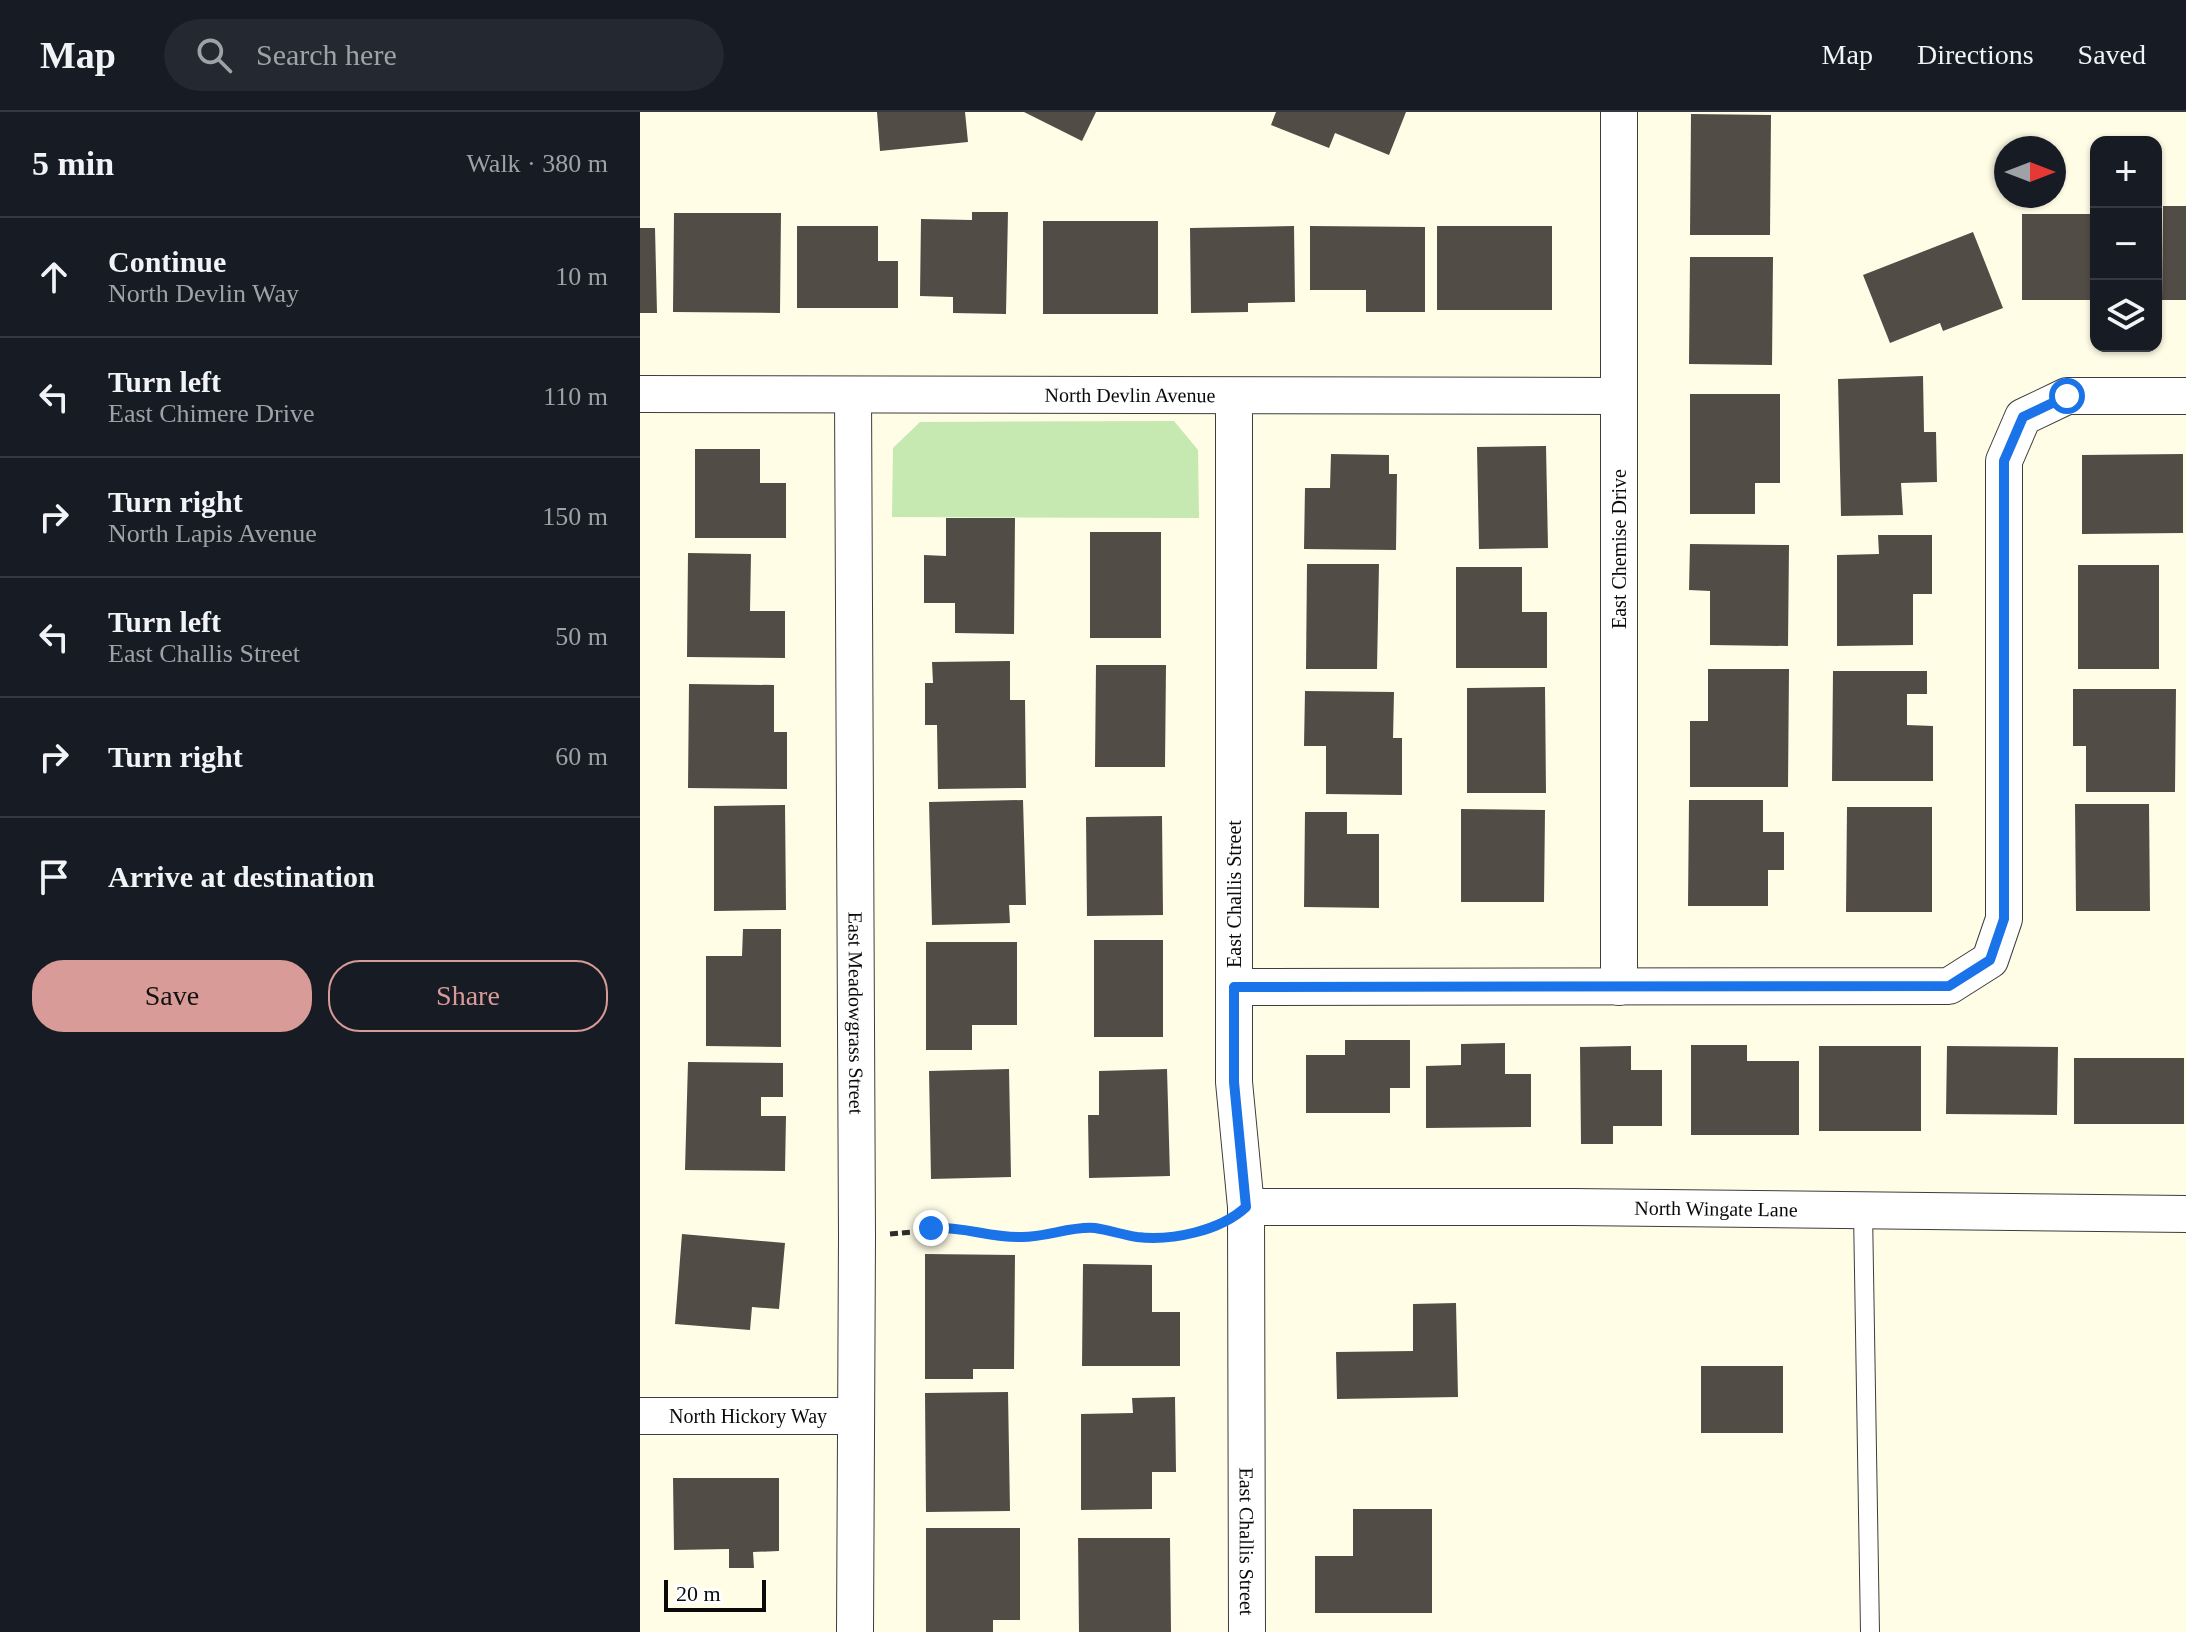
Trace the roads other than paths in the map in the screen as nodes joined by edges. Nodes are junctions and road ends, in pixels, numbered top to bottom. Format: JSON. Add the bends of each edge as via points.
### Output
{"nodes":[{"id":1,"x":1619,"y":112,"type":"edge"},
{"id":2,"x":640,"y":394,"type":"edge"},
{"id":3,"x":853,"y":395,"type":"junction"},
{"id":4,"x":1234,"y":396,"type":"junction"},
{"id":5,"x":1619,"y":396,"type":"junction"},
{"id":6,"x":2186,"y":396,"type":"edge"},
{"id":7,"x":1234,"y":987,"type":"junction"},
{"id":8,"x":1619,"y":987,"type":"junction"},
{"id":9,"x":1246,"y":1207,"type":"junction"},
{"id":10,"x":1863,"y":1211,"type":"junction"},
{"id":11,"x":2186,"y":1214,"type":"edge"},
{"id":12,"x":640,"y":1416,"type":"edge"},
{"id":13,"x":855,"y":1416,"type":"junction"},
{"id":14,"x":855,"y":1632,"type":"edge"},
{"id":15,"x":1247,"y":1632,"type":"edge"},
{"id":16,"x":1870,"y":1632,"type":"edge"}],
"edges":[{"from":1,"to":5,"type":"street","name":"East Chemise Drive"},
{"from":2,"to":3,"type":"street","name":"North Devlin Avenue"},
{"from":3,"to":4,"type":"street","name":"North Devlin Avenue"},
{"from":3,"to":13,"type":"street","name":"East Meadowgrass Street"},
{"from":4,"to":5,"type":"street","name":"North Devlin Avenue"},
{"from":4,"to":7,"type":"street","name":"East Challis Street"},
{"from":5,"to":8,"type":"street","name":"East Chemise Drive"},
{"from":6,"to":8,"type":"street","via":[[2067,396],[2023,417],[2004,461],[2004,919],[1990,960],[1949,986]]},
{"from":7,"to":8,"type":"street"},
{"from":7,"to":9,"type":"street","name":"East Challis Street","via":[[1234,1082]]},
{"from":9,"to":10,"type":"street","name":"North Wingate Lane"},
{"from":9,"to":15,"type":"street","name":"East Challis Street"},
{"from":10,"to":11,"type":"street","name":"North Wingate Lane"},
{"from":10,"to":16,"type":"lane"},
{"from":12,"to":13,"type":"street","name":"North Hickory Way"},
{"from":13,"to":14,"type":"street","name":"East Meadowgrass Street"}]}
